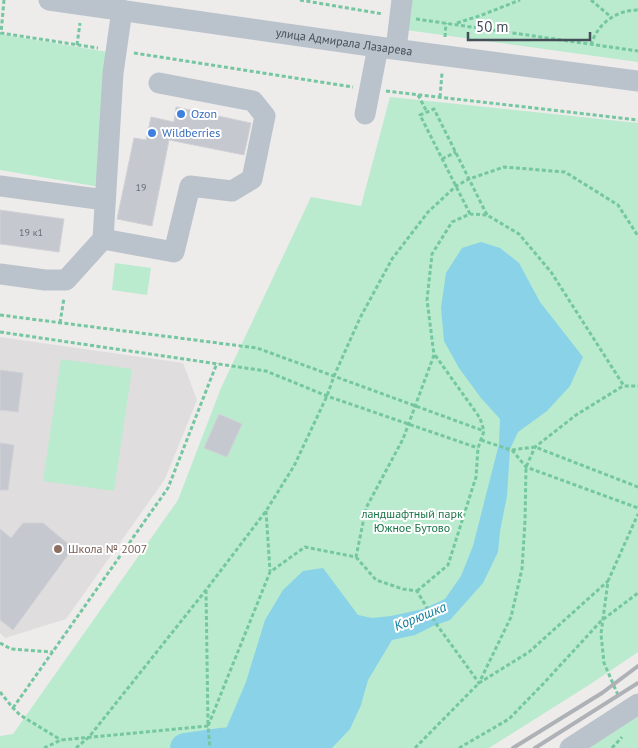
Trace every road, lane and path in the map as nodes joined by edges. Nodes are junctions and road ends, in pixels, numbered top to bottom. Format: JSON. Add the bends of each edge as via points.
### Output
{"nodes":[{"id":1,"x":4,"y":0,"type":"edge"},
{"id":2,"x":48,"y":0,"type":"edge"},
{"id":3,"x":300,"y":0,"type":"edge"},
{"id":4,"x":520,"y":0,"type":"edge"},
{"id":5,"x":591,"y":0,"type":"edge"},
{"id":6,"x":401,"y":8,"type":"edge"},
{"id":7,"x":122,"y":10,"type":"junction"},
{"id":8,"x":638,"y":10,"type":"edge"},
{"id":9,"x":612,"y":17,"type":"junction"},
{"id":10,"x":454,"y":24,"type":"junction"},
{"id":11,"x":591,"y":45,"type":"junction"},
{"id":12,"x":387,"y":48,"type":"junction"},
{"id":13,"x":116,"y":50,"type":"junction"},
{"id":14,"x":638,"y":51,"type":"edge"},
{"id":15,"x":638,"y":81,"type":"edge"},
{"id":16,"x":159,"y":82,"type":"dead end"},
{"id":17,"x":370,"y":89,"type":"junction"},
{"id":18,"x":418,"y":95,"type":"junction"},
{"id":19,"x":426,"y":112,"type":"junction"},
{"id":20,"x":365,"y":114,"type":"dead end"},
{"id":21,"x":638,"y":120,"type":"edge"},
{"id":22,"x":456,"y":152,"type":"junction"},
{"id":23,"x":442,"y":159,"type":"junction"},
{"id":24,"x":469,"y":179,"type":"junction"},
{"id":25,"x":0,"y":186,"type":"edge"},
{"id":26,"x":456,"y":186,"type":"junction"},
{"id":27,"x":105,"y":200,"type":"junction"},
{"id":28,"x":470,"y":214,"type":"junction"},
{"id":29,"x":487,"y":214,"type":"junction"},
{"id":30,"x":638,"y":236,"type":"edge"},
{"id":31,"x":103,"y":240,"type":"junction"},
{"id":32,"x":0,"y":274,"type":"edge"},
{"id":33,"x":66,"y":280,"type":"junction"},
{"id":34,"x":0,"y":315,"type":"edge"},
{"id":35,"x":60,"y":323,"type":"junction"},
{"id":36,"x":0,"y":332,"type":"edge"},
{"id":37,"x":434,"y":355,"type":"junction"},
{"id":38,"x":217,"y":363,"type":"junction"},
{"id":39,"x":334,"y":376,"type":"junction"},
{"id":40,"x":624,"y":386,"type":"junction"},
{"id":41,"x":638,"y":386,"type":"edge"},
{"id":42,"x":328,"y":396,"type":"junction"},
{"id":43,"x":415,"y":406,"type":"junction"},
{"id":44,"x":408,"y":424,"type":"junction"},
{"id":45,"x":484,"y":431,"type":"junction"},
{"id":46,"x":481,"y":440,"type":"junction"},
{"id":47,"x":535,"y":447,"type":"junction"},
{"id":48,"x":478,"y":448,"type":"junction"},
{"id":49,"x":511,"y":450,"type":"junction"},
{"id":50,"x":526,"y":467,"type":"junction"},
{"id":51,"x":638,"y":487,"type":"edge"},
{"id":52,"x":638,"y":508,"type":"edge"},
{"id":53,"x":266,"y":511,"type":"junction"},
{"id":54,"x":638,"y":514,"type":"edge"},
{"id":55,"x":356,"y":557,"type":"junction"},
{"id":56,"x":270,"y":572,"type":"junction"},
{"id":57,"x":608,"y":581,"type":"junction"},
{"id":58,"x":206,"y":590,"type":"junction"},
{"id":59,"x":417,"y":591,"type":"junction"},
{"id":60,"x":638,"y":593,"type":"edge"},
{"id":61,"x":603,"y":620,"type":"junction"},
{"id":62,"x":0,"y":643,"type":"edge"},
{"id":63,"x":52,"y":652,"type":"junction"},
{"id":64,"x":479,"y":684,"type":"junction"},
{"id":65,"x":0,"y":692,"type":"edge"},
{"id":66,"x":13,"y":708,"type":"junction"},
{"id":67,"x":632,"y":708,"type":"edge"},
{"id":68,"x":208,"y":726,"type":"junction"},
{"id":69,"x":88,"y":737,"type":"junction"},
{"id":70,"x":61,"y":740,"type":"junction"},
{"id":71,"x":422,"y":741,"type":"junction"},
{"id":72,"x":44,"y":748,"type":"edge"},
{"id":73,"x":76,"y":748,"type":"edge"},
{"id":74,"x":210,"y":748,"type":"edge"},
{"id":75,"x":415,"y":748,"type":"edge"},
{"id":76,"x":422,"y":748,"type":"edge"},
{"id":77,"x":459,"y":748,"type":"edge"},
{"id":78,"x":570,"y":748,"type":"edge"}],
"edges":[{"from":1,"to":13,"type":"path","via":[[1,33]]},
{"from":2,"to":7,"type":"street","name":"улица Адмирала Лазарева"},
{"from":3,"to":6,"type":"path"},
{"from":4,"to":10,"type":"path"},
{"from":5,"to":9,"type":"path"},
{"from":6,"to":10,"type":"path"},
{"from":6,"to":12,"type":"street"},
{"from":7,"to":12,"type":"street","name":"улица Адмирала Лазарева"},
{"from":7,"to":13,"type":"street"},
{"from":8,"to":9,"type":"path","via":[[624,11]]},
{"from":9,"to":11,"type":"path","via":[[598,29]]},
{"from":10,"to":11,"type":"path"},
{"from":11,"to":14,"type":"path"},
{"from":12,"to":15,"type":"street","name":"улица Адмирала Лазарева"},
{"from":12,"to":17,"type":"street"},
{"from":13,"to":17,"type":"path"},
{"from":13,"to":27,"type":"street"},
{"from":16,"to":31,"type":"street","via":[[253,101],[265,116],[252,179],[232,191],[190,186],[174,252]]},
{"from":17,"to":18,"type":"path"},
{"from":17,"to":20,"type":"street"},
{"from":18,"to":19,"type":"path"},
{"from":18,"to":21,"type":"path"},
{"from":19,"to":22,"type":"path","via":[[434,108]]},
{"from":19,"to":23,"type":"path","via":[[420,115]]},
{"from":22,"to":23,"type":"path"},
{"from":22,"to":24,"type":"path"},
{"from":23,"to":26,"type":"path"},
{"from":24,"to":26,"type":"path"},
{"from":24,"to":29,"type":"path"},
{"from":24,"to":30,"type":"path","via":[[504,167],[565,172],[618,205]]},
{"from":25,"to":27,"type":"street"},
{"from":26,"to":28,"type":"path"},
{"from":26,"to":39,"type":"path","via":[[428,212],[392,260],[360,318]]},
{"from":27,"to":31,"type":"street"},
{"from":28,"to":29,"type":"path"},
{"from":28,"to":37,"type":"path","via":[[452,222],[432,254],[427,300]]},
{"from":29,"to":40,"type":"path","via":[[519,234],[550,272]]},
{"from":31,"to":33,"type":"street"},
{"from":32,"to":33,"type":"street"},
{"from":33,"to":35,"type":"path"},
{"from":34,"to":35,"type":"path"},
{"from":35,"to":39,"type":"path","via":[[257,348]]},
{"from":36,"to":38,"type":"path"},
{"from":37,"to":43,"type":"path"},
{"from":37,"to":45,"type":"path","via":[[480,418]]},
{"from":38,"to":42,"type":"path","via":[[266,371]]},
{"from":38,"to":63,"type":"path","via":[[168,488]]},
{"from":39,"to":42,"type":"path"},
{"from":39,"to":43,"type":"path"},
{"from":40,"to":41,"type":"path"},
{"from":40,"to":47,"type":"path","via":[[576,415]]},
{"from":42,"to":44,"type":"path"},
{"from":42,"to":53,"type":"path","via":[[294,466]]},
{"from":43,"to":44,"type":"path"},
{"from":43,"to":45,"type":"path"},
{"from":44,"to":48,"type":"path"},
{"from":44,"to":55,"type":"path","via":[[366,508]]},
{"from":45,"to":46,"type":"path"},
{"from":46,"to":48,"type":"path"},
{"from":46,"to":49,"type":"path"},
{"from":47,"to":49,"type":"path"},
{"from":47,"to":50,"type":"path"},
{"from":47,"to":51,"type":"path"},
{"from":48,"to":59,"type":"path","via":[[476,478],[448,566]]},
{"from":49,"to":50,"type":"path"},
{"from":50,"to":52,"type":"path"},
{"from":50,"to":64,"type":"path","via":[[522,570],[511,618]]},
{"from":53,"to":56,"type":"path"},
{"from":53,"to":58,"type":"path"},
{"from":54,"to":57,"type":"path"},
{"from":55,"to":56,"type":"path","via":[[306,548]]},
{"from":55,"to":59,"type":"path","via":[[376,580]]},
{"from":56,"to":68,"type":"path"},
{"from":57,"to":61,"type":"path"},
{"from":57,"to":64,"type":"path","via":[[529,652]]},
{"from":58,"to":68,"type":"path"},
{"from":58,"to":69,"type":"path"},
{"from":59,"to":64,"type":"path","via":[[436,625]]},
{"from":60,"to":61,"type":"path"},
{"from":61,"to":67,"type":"path","via":[[604,663]]},
{"from":61,"to":77,"type":"path","via":[[510,719]]},
{"from":62,"to":63,"type":"path","via":[[11,649]]},
{"from":63,"to":66,"type":"path"},
{"from":64,"to":71,"type":"path"},
{"from":65,"to":66,"type":"path"},
{"from":66,"to":70,"type":"path"},
{"from":67,"to":78,"type":"street"},
{"from":68,"to":69,"type":"path"},
{"from":68,"to":74,"type":"path"},
{"from":69,"to":70,"type":"path"},
{"from":69,"to":73,"type":"path"},
{"from":70,"to":72,"type":"path"},
{"from":71,"to":75,"type":"path"},
{"from":71,"to":76,"type":"path"}]}
